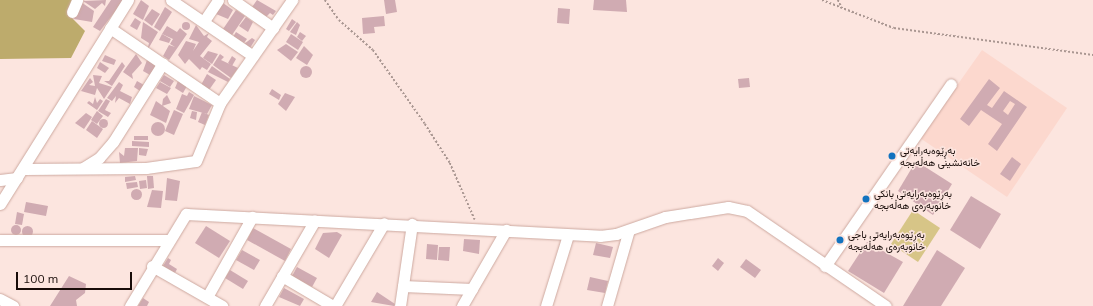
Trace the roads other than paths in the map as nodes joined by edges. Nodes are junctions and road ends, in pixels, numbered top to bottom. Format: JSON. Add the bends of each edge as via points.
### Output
{"nodes":[{"id":1,"x":77,"y":0,"type":"edge"},
{"id":2,"x":128,"y":0,"type":"edge"},
{"id":3,"x":171,"y":0,"type":"edge"},
{"id":4,"x":218,"y":0,"type":"edge"},
{"id":5,"x":233,"y":0,"type":"edge"},
{"id":6,"x":292,"y":0,"type":"edge"},
{"id":7,"x":72,"y":12,"type":"dead end"},
{"id":8,"x":204,"y":21,"type":"junction"},
{"id":9,"x":110,"y":28,"type":"junction"},
{"id":10,"x":273,"y":28,"type":"junction"},
{"id":11,"x":253,"y":56,"type":"junction"},
{"id":12,"x":163,"y":63,"type":"junction"},
{"id":13,"x":951,"y":84,"type":"dead end"},
{"id":14,"x":220,"y":103,"type":"junction"},
{"id":15,"x":82,"y":168,"type":"junction"},
{"id":16,"x":21,"y":173,"type":"junction"},
{"id":17,"x":0,"y":180,"type":"edge"},
{"id":18,"x":0,"y":204,"type":"edge"},
{"id":19,"x":252,"y":217,"type":"junction"},
{"id":20,"x":315,"y":220,"type":"junction"},
{"id":21,"x":384,"y":223,"type":"junction"},
{"id":22,"x":412,"y":224,"type":"junction"},
{"id":23,"x":506,"y":230,"type":"junction"},
{"id":24,"x":630,"y":230,"type":"junction"},
{"id":25,"x":568,"y":235,"type":"junction"},
{"id":26,"x":0,"y":240,"type":"edge"},
{"id":27,"x":168,"y":240,"type":"junction"},
{"id":28,"x":152,"y":266,"type":"junction"},
{"id":29,"x":825,"y":266,"type":"junction"},
{"id":30,"x":282,"y":276,"type":"junction"},
{"id":31,"x":403,"y":286,"type":"junction"},
{"id":32,"x":472,"y":289,"type":"junction"},
{"id":33,"x":0,"y":298,"type":"edge"},
{"id":34,"x":209,"y":301,"type":"edge"},
{"id":35,"x":13,"y":306,"type":"edge"},
{"id":36,"x":130,"y":306,"type":"edge"},
{"id":37,"x":222,"y":306,"type":"edge"},
{"id":38,"x":265,"y":306,"type":"edge"},
{"id":39,"x":334,"y":306,"type":"edge"},
{"id":40,"x":400,"y":306,"type":"edge"},
{"id":41,"x":464,"y":306,"type":"edge"},
{"id":42,"x":546,"y":306,"type":"edge"},
{"id":43,"x":607,"y":306,"type":"edge"},
{"id":44,"x":886,"y":306,"type":"edge"}],
"edges":[{"from":1,"to":7,"type":"street"},
{"from":2,"to":9,"type":"street"},
{"from":3,"to":8,"type":"street"},
{"from":4,"to":8,"type":"street"},
{"from":5,"to":10,"type":"street"},
{"from":6,"to":10,"type":"street"},
{"from":8,"to":11,"type":"street"},
{"from":9,"to":12,"type":"street"},
{"from":9,"to":16,"type":"street"},
{"from":10,"to":11,"type":"street"},
{"from":11,"to":14,"type":"street"},
{"from":12,"to":14,"type":"street"},
{"from":12,"to":15,"type":"street","via":[[113,142],[99,158]]},
{"from":13,"to":29,"type":"street"},
{"from":14,"to":15,"type":"street","via":[[196,161],[146,168]]},
{"from":15,"to":16,"type":"street"},
{"from":16,"to":17,"type":"street"},
{"from":16,"to":18,"type":"street"},
{"from":19,"to":20,"type":"street"},
{"from":19,"to":27,"type":"street","via":[[186,214]]},
{"from":19,"to":34,"type":"street"},
{"from":20,"to":21,"type":"street"},
{"from":20,"to":30,"type":"street"},
{"from":21,"to":22,"type":"street"},
{"from":21,"to":39,"type":"street"},
{"from":22,"to":23,"type":"street"},
{"from":22,"to":31,"type":"street"},
{"from":23,"to":25,"type":"street"},
{"from":23,"to":32,"type":"street"},
{"from":24,"to":25,"type":"street","via":[[611,235]]},
{"from":24,"to":29,"type":"street","via":[[665,217],[736,207]]},
{"from":24,"to":43,"type":"street"},
{"from":25,"to":42,"type":"street"},
{"from":26,"to":27,"type":"street"},
{"from":27,"to":28,"type":"street"},
{"from":28,"to":34,"type":"street"},
{"from":28,"to":36,"type":"street"},
{"from":29,"to":44,"type":"street"},
{"from":30,"to":38,"type":"street"},
{"from":30,"to":39,"type":"street"},
{"from":31,"to":32,"type":"street"},
{"from":31,"to":40,"type":"street"},
{"from":32,"to":41,"type":"street"},
{"from":33,"to":35,"type":"street"},
{"from":34,"to":37,"type":"street"}]}
